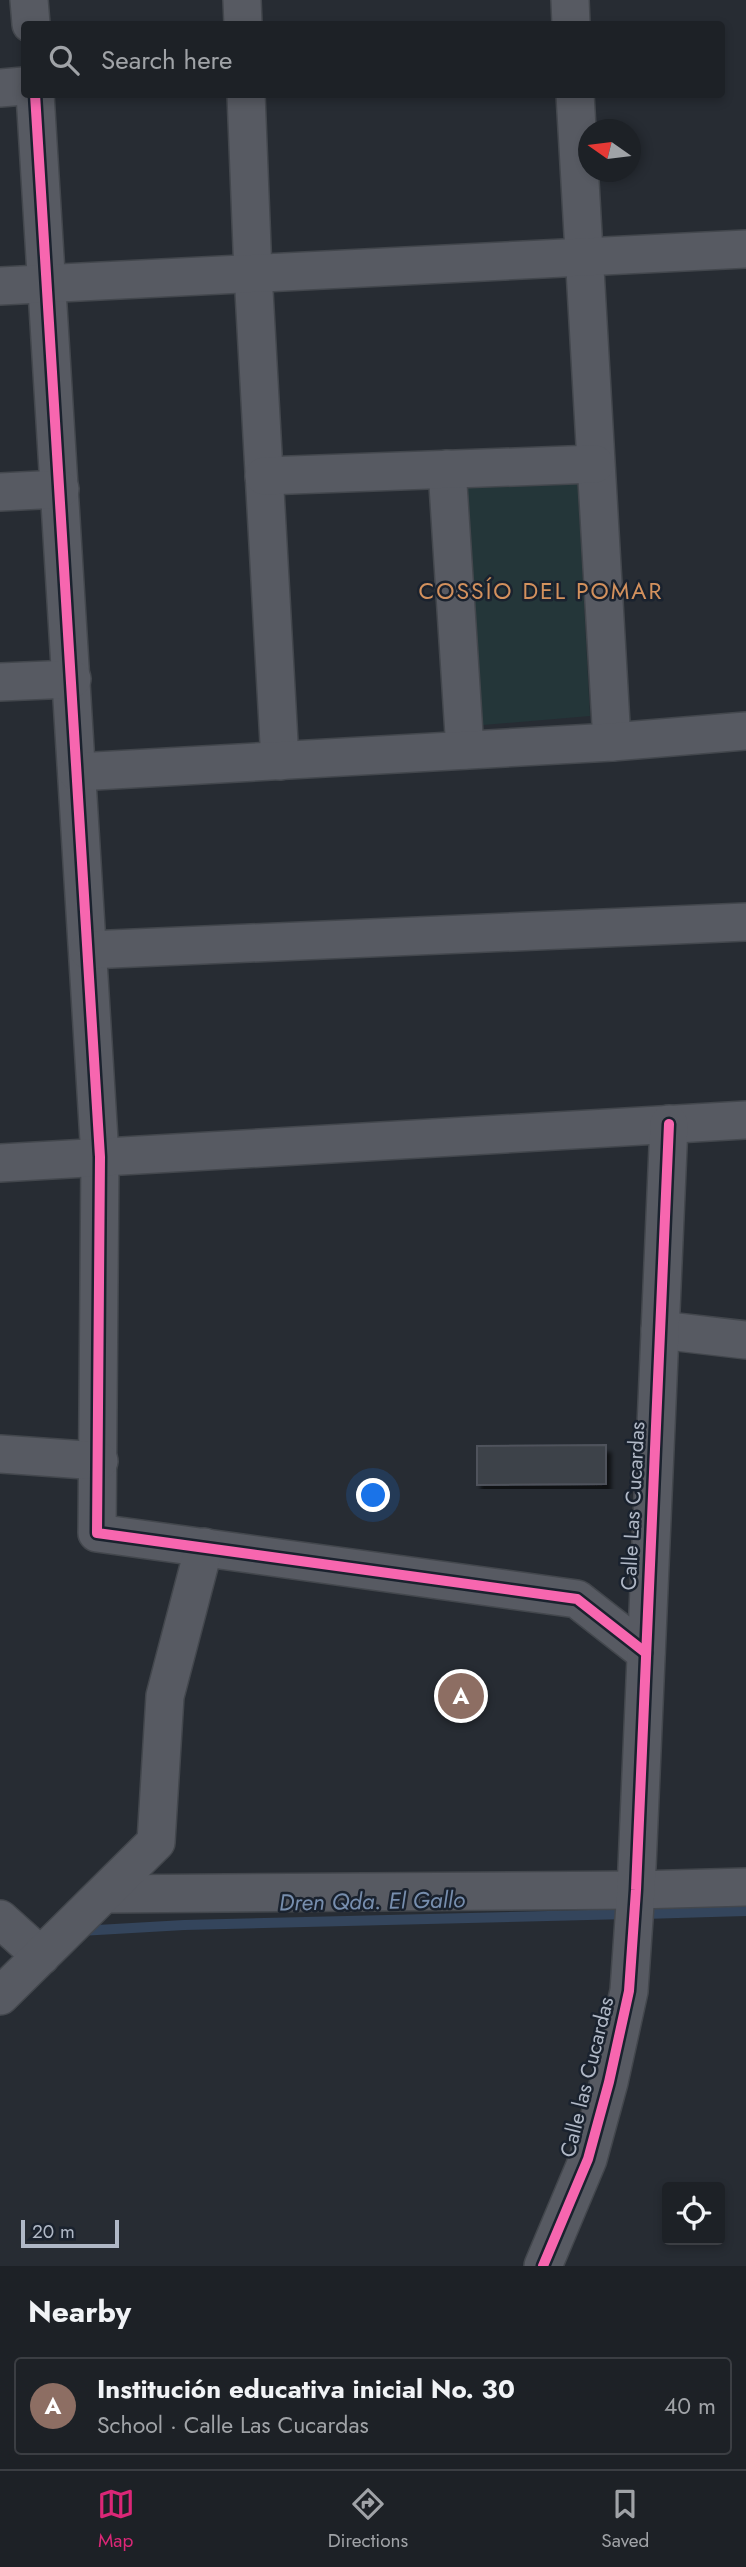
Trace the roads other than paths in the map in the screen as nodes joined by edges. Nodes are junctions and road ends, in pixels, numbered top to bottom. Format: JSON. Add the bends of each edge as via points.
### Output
{"nodes":[{"id":1,"x":29,"y":0,"type":"edge"},
{"id":2,"x":242,"y":0,"type":"edge"},
{"id":3,"x":570,"y":0,"type":"edge"},
{"id":4,"x":31,"y":21,"type":"edge"},
{"id":5,"x":243,"y":21,"type":"edge"},
{"id":6,"x":571,"y":21,"type":"edge"},
{"id":7,"x":21,"y":86,"type":"edge"},
{"id":8,"x":0,"y":88,"type":"edge"},
{"id":9,"x":35,"y":98,"type":"edge"},
{"id":10,"x":246,"y":98,"type":"edge"},
{"id":11,"x":575,"y":98,"type":"edge"},
{"id":12,"x":746,"y":249,"type":"edge"},
{"id":13,"x":583,"y":257,"type":"junction"},
{"id":14,"x":253,"y":273,"type":"junction"},
{"id":15,"x":48,"y":284,"type":"junction"},
{"id":16,"x":0,"y":286,"type":"edge"},
{"id":17,"x":595,"y":464,"type":"junction"},
{"id":18,"x":447,"y":469,"type":"junction"},
{"id":19,"x":264,"y":476,"type":"junction"},
{"id":20,"x":60,"y":489,"type":"junction"},
{"id":21,"x":0,"y":492,"type":"edge"},
{"id":22,"x":72,"y":679,"type":"junction"},
{"id":23,"x":0,"y":682,"type":"edge"},
{"id":24,"x":746,"y":731,"type":"edge"},
{"id":25,"x":612,"y":743,"type":"junction"},
{"id":26,"x":466,"y":750,"type":"junction"},
{"id":27,"x":280,"y":761,"type":"junction"},
{"id":28,"x":77,"y":772,"type":"junction"},
{"id":29,"x":746,"y":922,"type":"edge"},
{"id":30,"x":88,"y":950,"type":"junction"},
{"id":31,"x":746,"y":1120,"type":"edge"},
{"id":32,"x":669,"y":1124,"type":"junction"},
{"id":33,"x":100,"y":1157,"type":"junction"},
{"id":34,"x":0,"y":1163,"type":"edge"},
{"id":35,"x":660,"y":1330,"type":"junction"},
{"id":36,"x":746,"y":1340,"type":"edge"},
{"id":37,"x":0,"y":1454,"type":"edge"},
{"id":38,"x":99,"y":1461,"type":"junction"},
{"id":39,"x":204,"y":1548,"type":"junction"},
{"id":40,"x":646,"y":1653,"type":"junction"},
{"id":41,"x":746,"y":1887,"type":"edge"},
{"id":42,"x":636,"y":1890,"type":"junction"},
{"id":43,"x":104,"y":1894,"type":"junction"},
{"id":44,"x":0,"y":1919,"type":"edge"},
{"id":45,"x":41,"y":1956,"type":"junction"},
{"id":46,"x":0,"y":1996,"type":"edge"},
{"id":47,"x":543,"y":2266,"type":"edge"}],
"edges":[{"from":1,"to":4,"type":"street"},
{"from":2,"to":5,"type":"street"},
{"from":3,"to":6,"type":"street"},
{"from":7,"to":8,"type":"street"},
{"from":9,"to":15,"type":"street"},
{"from":10,"to":14,"type":"street"},
{"from":11,"to":13,"type":"street"},
{"from":12,"to":13,"type":"street"},
{"from":13,"to":14,"type":"street"},
{"from":13,"to":17,"type":"street"},
{"from":14,"to":15,"type":"street"},
{"from":14,"to":19,"type":"street"},
{"from":15,"to":16,"type":"street"},
{"from":15,"to":20,"type":"street"},
{"from":17,"to":18,"type":"street"},
{"from":17,"to":25,"type":"street"},
{"from":18,"to":19,"type":"street"},
{"from":18,"to":26,"type":"street"},
{"from":19,"to":27,"type":"street"},
{"from":20,"to":21,"type":"street"},
{"from":20,"to":22,"type":"street"},
{"from":22,"to":23,"type":"street"},
{"from":22,"to":28,"type":"street"},
{"from":24,"to":25,"type":"street"},
{"from":25,"to":26,"type":"street"},
{"from":26,"to":27,"type":"street"},
{"from":27,"to":28,"type":"street"},
{"from":28,"to":30,"type":"street"},
{"from":29,"to":30,"type":"street"},
{"from":30,"to":33,"type":"street"},
{"from":31,"to":32,"type":"street"},
{"from":32,"to":33,"type":"street"},
{"from":32,"to":35,"type":"street","name":"Calle Las Cucardas"},
{"from":33,"to":34,"type":"street"},
{"from":33,"to":38,"type":"street"},
{"from":35,"to":36,"type":"street"},
{"from":35,"to":40,"type":"street","name":"Calle Las Cucardas"},
{"from":37,"to":38,"type":"street"},
{"from":38,"to":39,"type":"street","via":[[97,1532]]},
{"from":39,"to":40,"type":"street","via":[[577,1599]]},
{"from":39,"to":43,"type":"street","via":[[165,1696],[156,1842]]},
{"from":40,"to":42,"type":"street","name":"Calle Las Cucardas"},
{"from":41,"to":42,"type":"street"},
{"from":42,"to":43,"type":"street"},
{"from":42,"to":47,"type":"street","name":"Calle las Cucardas","via":[[629,1991],[609,2082],[588,2159]]},
{"from":43,"to":45,"type":"street"},
{"from":44,"to":45,"type":"street"},
{"from":45,"to":46,"type":"street"}]}
